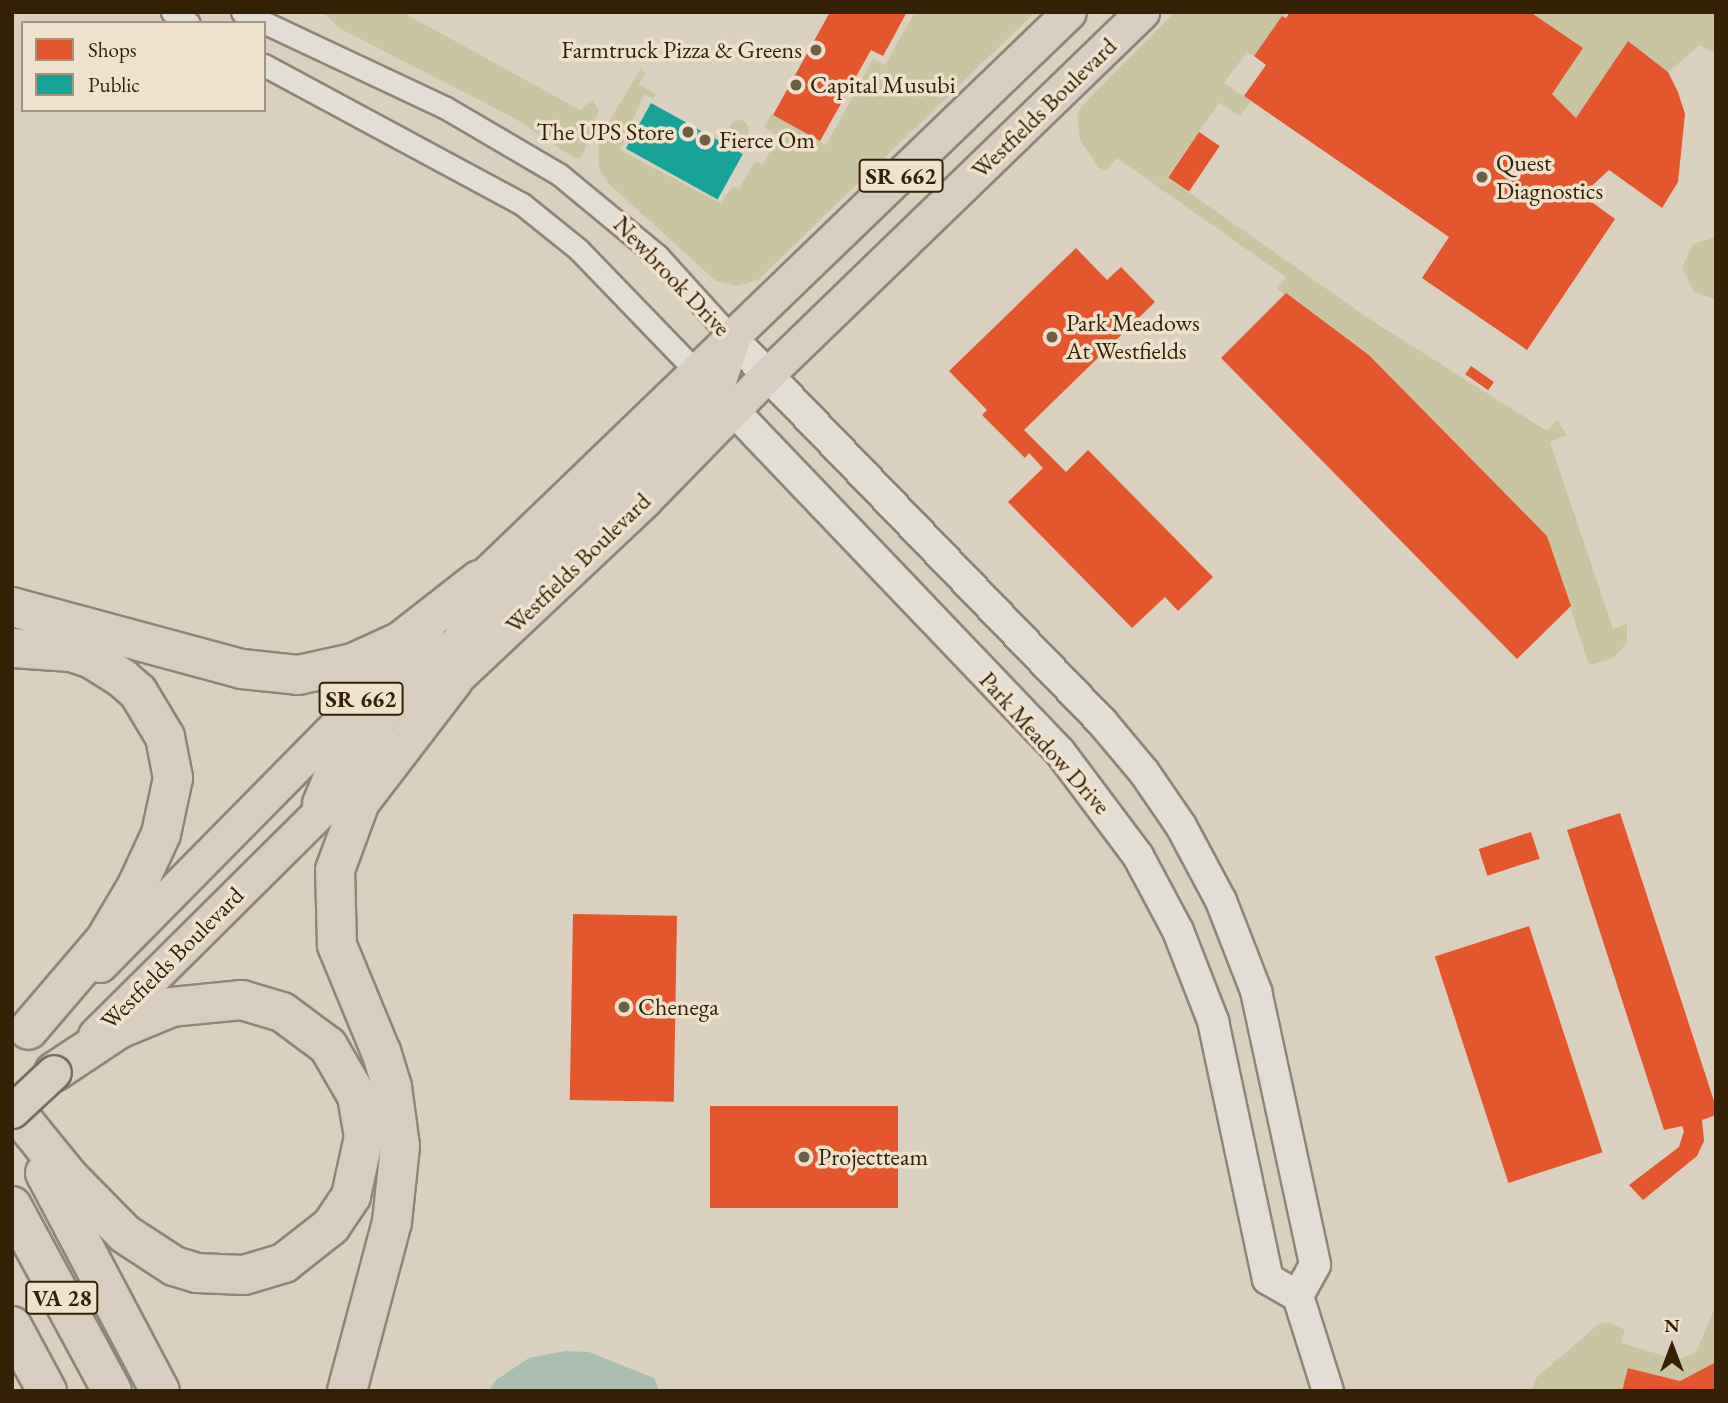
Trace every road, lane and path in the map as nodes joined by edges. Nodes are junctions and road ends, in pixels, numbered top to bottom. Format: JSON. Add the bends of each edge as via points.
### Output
{"nodes":[{"id":1,"x":243,"y":12,"type":"edge"},
{"id":2,"x":1069,"y":12,"type":"edge"},
{"id":3,"x":1142,"y":12,"type":"edge"},
{"id":4,"x":262,"y":21,"type":"edge"},
{"id":5,"x":266,"y":23,"type":"edge"},
{"id":6,"x":266,"y":66,"type":"edge"},
{"id":7,"x":733,"y":339,"type":"junction"},
{"id":8,"x":765,"y":377,"type":"junction"},
{"id":9,"x":714,"y":390,"type":"junction"},
{"id":10,"x":479,"y":580,"type":"junction"},
{"id":11,"x":12,"y":607,"type":"edge"},
{"id":12,"x":12,"y":648,"type":"edge"},
{"id":13,"x":453,"y":681,"type":"junction"},
{"id":14,"x":313,"y":818,"type":"junction"},
{"id":15,"x":20,"y":1038,"type":"edge"},
{"id":16,"x":54,"y":1072,"type":"junction"},
{"id":17,"x":12,"y":1109,"type":"edge"},
{"id":18,"x":12,"y":1206,"type":"edge"},
{"id":19,"x":1298,"y":1296,"type":"junction"},
{"id":20,"x":12,"y":1326,"type":"edge"},
{"id":21,"x":47,"y":1391,"type":"edge"},
{"id":22,"x":112,"y":1391,"type":"edge"},
{"id":23,"x":159,"y":1391,"type":"edge"},
{"id":24,"x":347,"y":1391,"type":"edge"},
{"id":25,"x":1328,"y":1391,"type":"edge"}],
"edges":[{"from":1,"to":4,"type":"street","name":"Newbrook Drive"},
{"from":2,"to":7,"type":"main road","name":"Westfields Boulevard","number":"SR 662"},
{"from":3,"to":8,"type":"main road","name":"Westfields Boulevard","number":"SR 662"},
{"from":5,"to":7,"type":"street","name":"Newbrook Drive","via":[[446,108],[560,175],[658,256]]},
{"from":6,"to":9,"type":"street","name":"Newbrook Drive","via":[[522,204],[578,249]]},
{"from":7,"to":8,"type":"street","name":"Newbrook Drive"},
{"from":7,"to":9,"type":"main road","name":"Westfields Boulevard","number":"SR 662"},
{"from":8,"to":9,"type":"main road","name":"Westfields Boulevard","number":"SR 662"},
{"from":8,"to":19,"type":"street","name":"Newbrook Drive","via":[[1102,722],[1181,826],[1221,901],[1256,991],[1315,1265]]},
{"from":9,"to":10,"type":"main road","name":"Westfields Boulevard","number":"SR 662"},
{"from":9,"to":13,"type":"main road","name":"Westfields Boulevard","number":"SR 662","via":[[645,500]]},
{"from":9,"to":14,"type":"main road","via":[[338,757]]},
{"from":9,"to":19,"type":"street","name":"Park Meadow Drive","via":[[1060,752],[1138,856],[1178,931],[1213,1021],[1268,1279]]},
{"from":10,"to":11,"type":"highway","via":[[401,642],[353,663],[298,675],[242,669]]},
{"from":10,"to":15,"type":"main road","name":"Westfields Boulevard","number":"SR 662","via":[[96,969]]},
{"from":12,"to":15,"type":"highway","via":[[71,652],[123,679],[138,692],[165,737],[173,778],[161,834],[137,886],[105,940]]},
{"from":13,"to":14,"type":"main road","name":"Westfields Boulevard","number":"SR 662"},
{"from":13,"to":24,"type":"highway","via":[[360,802],[335,870],[332,892],[337,946],[381,1052],[392,1087],[400,1146],[392,1222]]},
{"from":14,"to":16,"type":"main road","name":"Westfields Boulevard","number":"SR 662","via":[[123,1010]]},
{"from":16,"to":17,"type":"main road","name":"Westfields Boulevard","number":"SR 662","bridge":true},
{"from":16,"to":17,"type":"highway","via":[[119,1029],[172,1007],[242,1000],[282,1012],[328,1046],[357,1096],[363,1137],[351,1196],[331,1226],[284,1264],[244,1275],[197,1273],[174,1266],[125,1234]]},
{"from":17,"to":23,"type":"highway"},
{"from":18,"to":22,"type":"highway","number":"VA 28"},
{"from":19,"to":25,"type":"street"},
{"from":20,"to":21,"type":"highway","number":"VA 28"}]}
